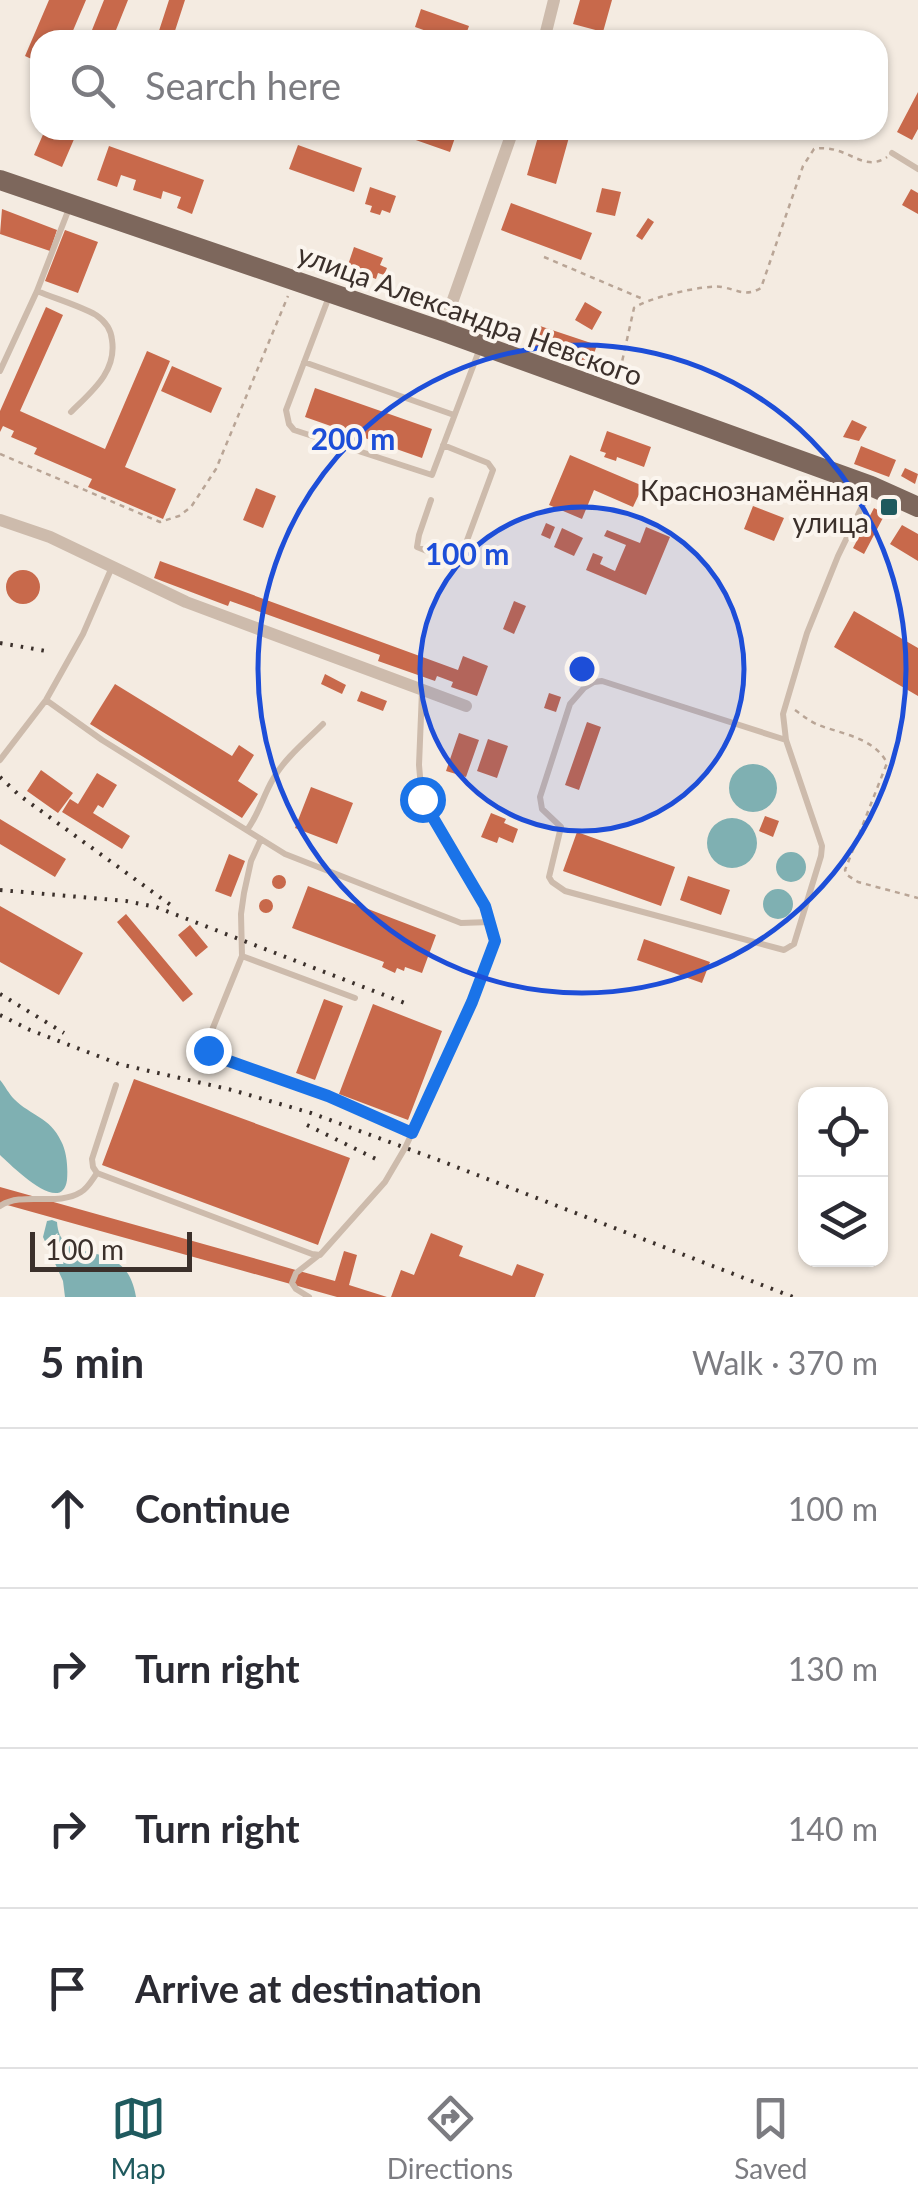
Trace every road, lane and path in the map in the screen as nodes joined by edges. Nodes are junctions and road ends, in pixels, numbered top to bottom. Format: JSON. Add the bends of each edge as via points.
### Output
{"nodes":[{"id":1,"x":554,"y":0,"type":"edge"},
{"id":2,"x":546,"y":30,"type":"edge"},
{"id":3,"x":509,"y":140,"type":"edge"},
{"id":4,"x":892,"y":153,"type":"joint"},
{"id":5,"x":917,"y":168,"type":"edge"},
{"id":6,"x":0,"y":180,"type":"edge"},
{"id":7,"x":70,"y":205,"type":"junction"},
{"id":8,"x":544,"y":257,"type":"dead end"},
{"id":9,"x":294,"y":281,"type":"junction"},
{"id":10,"x":37,"y":291,"type":"junction"},
{"id":11,"x":330,"y":293,"type":"junction"},
{"id":12,"x":644,"y":300,"type":"junction"},
{"id":13,"x":442,"y":331,"type":"junction"},
{"id":14,"x":481,"y":346,"type":"junction"},
{"id":15,"x":304,"y":362,"type":"junction"},
{"id":16,"x":0,"y":371,"type":"edge"},
{"id":17,"x":615,"y":395,"type":"junction"},
{"id":18,"x":70,"y":412,"type":"dead end"},
{"id":19,"x":454,"y":416,"type":"junction"},
{"id":20,"x":444,"y":444,"type":"junction"},
{"id":21,"x":0,"y":454,"type":"edge"},
{"id":22,"x":871,"y":486,"type":"junction"},
{"id":23,"x":431,"y":500,"type":"dead end"},
{"id":24,"x":918,"y":507,"type":"edge"},
{"id":25,"x":0,"y":520,"type":"edge"},
{"id":26,"x":112,"y":567,"type":"junction"},
{"id":27,"x":422,"y":690,"type":"junction"},
{"id":28,"x":46,"y":700,"type":"junction"},
{"id":29,"x":786,"y":704,"type":"junction"},
{"id":30,"x":466,"y":706,"type":"dead end"},
{"id":31,"x":322,"y":724,"type":"dead end"},
{"id":32,"x":786,"y":740,"type":"junction"},
{"id":33,"x":0,"y":760,"type":"edge"},
{"id":34,"x":247,"y":830,"type":"junction"},
{"id":35,"x":261,"y":839,"type":"junction"},
{"id":36,"x":918,"y":898,"type":"edge"},
{"id":37,"x":490,"y":922,"type":"junction"},
{"id":38,"x":242,"y":956,"type":"junction"},
{"id":39,"x":355,"y":998,"type":"dead end"},
{"id":40,"x":116,"y":1085,"type":"dead end"},
{"id":41,"x":412,"y":1133,"type":"junction"},
{"id":42,"x":97,"y":1173,"type":"junction"},
{"id":43,"x":0,"y":1206,"type":"edge"},
{"id":44,"x":320,"y":1255,"type":"junction"},
{"id":45,"x":309,"y":1297,"type":"edge"}],
"edges":[{"from":1,"to":2,"type":"street"},
{"from":3,"to":13,"type":"street"},
{"from":4,"to":5,"type":"lane"},
{"from":4,"to":12,"type":"path","via":[[869,164],[833,147],[814,148],[761,288],[751,294],[719,286]]},
{"from":6,"to":7,"type":"main road","name":"улица Александра Невского"},
{"from":7,"to":9,"type":"main road","name":"улица Александра Невского"},
{"from":7,"to":10,"type":"lane"},
{"from":8,"to":12,"type":"path"},
{"from":9,"to":11,"type":"main road","name":"улица Александра Невского"},
{"from":9,"to":21,"type":"path","via":[[216,468],[179,516],[160,522]]},
{"from":10,"to":16,"type":"lane"},
{"from":10,"to":18,"type":"lane","via":[[97,316],[111,333],[108,370]]},
{"from":11,"to":13,"type":"main road","name":"улица Александра Невского"},
{"from":11,"to":15,"type":"lane"},
{"from":12,"to":17,"type":"path","via":[[634,308]]},
{"from":13,"to":14,"type":"main road","name":"улица Александра Невского"},
{"from":14,"to":17,"type":"main road","name":"улица Александра Невского"},
{"from":14,"to":19,"type":"lane"},
{"from":15,"to":19,"type":"lane"},
{"from":15,"to":20,"type":"lane","via":[[286,410],[294,430],[427,475]]},
{"from":17,"to":22,"type":"main road","name":"улица Александра Невского"},
{"from":19,"to":20,"type":"lane"},
{"from":20,"to":23,"type":"lane","via":[[493,470],[459,562],[418,547]]},
{"from":22,"to":24,"type":"main road","name":"улица Александра Невского"},
{"from":22,"to":29,"type":"lane","via":[[807,633]]},
{"from":25,"to":26,"type":"street"},
{"from":26,"to":27,"type":"street","via":[[186,602]]},
{"from":26,"to":28,"type":"lane"},
{"from":27,"to":30,"type":"street"},
{"from":27,"to":37,"type":"lane","via":[[422,799]]},
{"from":28,"to":33,"type":"lane"},
{"from":28,"to":34,"type":"lane"},
{"from":29,"to":32,"type":"lane"},
{"from":29,"to":36,"type":"path","via":[[881,754],[886,763],[847,875]]},
{"from":31,"to":34,"type":"lane","via":[[273,779]]},
{"from":32,"to":32,"type":"lane","via":[[822,846],[788,949],[565,891],[549,877],[561,827],[540,797],[570,704],[594,682]]},
{"from":34,"to":35,"type":"lane"},
{"from":35,"to":37,"type":"lane","via":[[461,923]]},
{"from":35,"to":38,"type":"lane","via":[[244,893]]},
{"from":37,"to":41,"type":"lane","via":[[495,941],[478,987]]},
{"from":38,"to":39,"type":"lane"},
{"from":38,"to":41,"type":"lane","via":[[208,1040],[212,1055]]},
{"from":40,"to":42,"type":"lane","via":[[92,1159]]},
{"from":41,"to":44,"type":"lane","via":[[385,1182]]},
{"from":42,"to":43,"type":"lane","via":[[80,1193]]},
{"from":42,"to":44,"type":"lane"},
{"from":44,"to":45,"type":"lane","via":[[292,1282]]}]}
